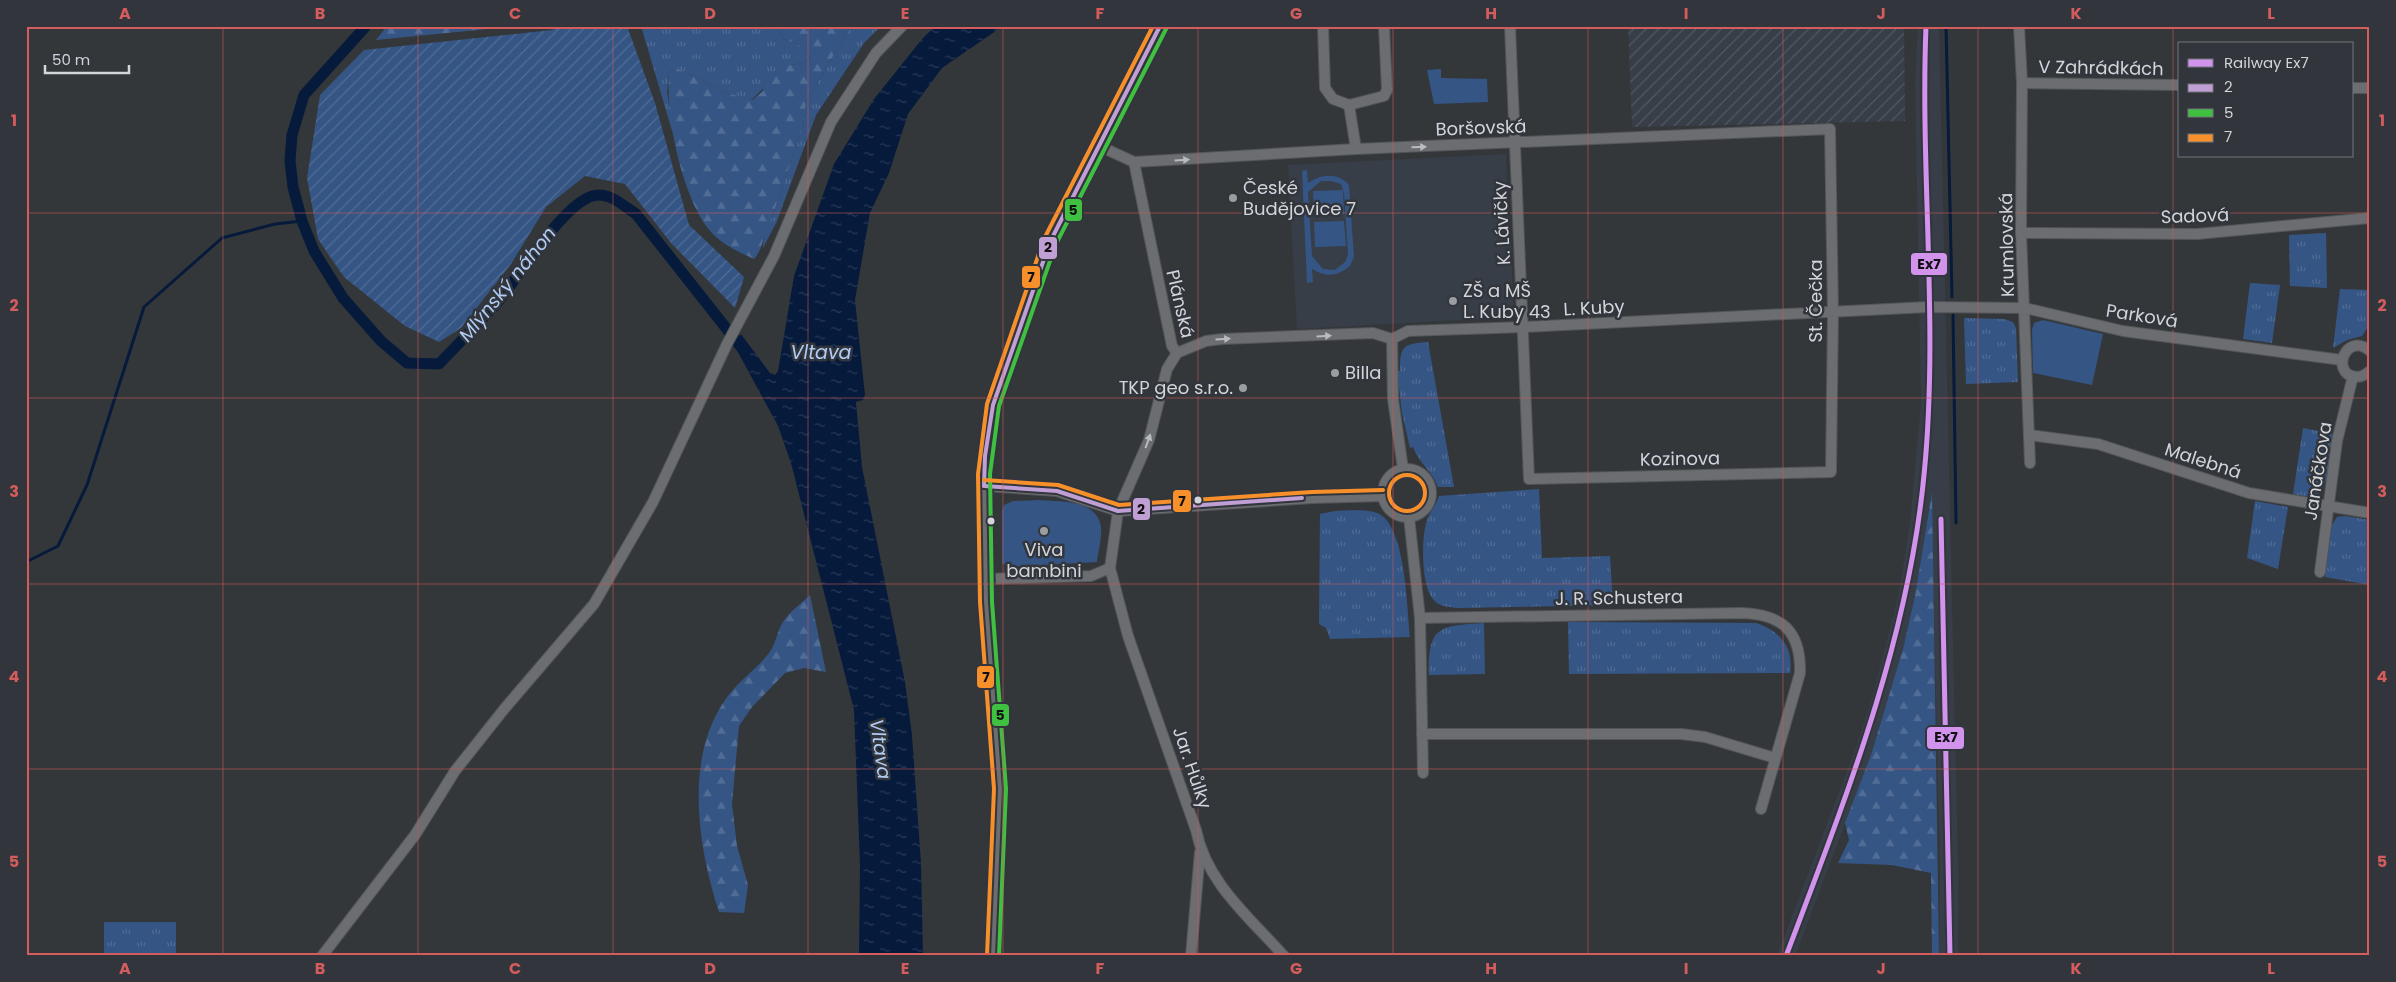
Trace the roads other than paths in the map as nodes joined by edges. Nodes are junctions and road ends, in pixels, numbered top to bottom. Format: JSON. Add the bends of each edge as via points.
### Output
{"nodes":[{"id":1,"x":902,"y":26,"type":"edge"},
{"id":2,"x":1160,"y":26,"type":"edge"},
{"id":3,"x":1323,"y":26,"type":"edge"},
{"id":4,"x":1384,"y":26,"type":"edge"},
{"id":5,"x":1510,"y":26,"type":"edge"},
{"id":6,"x":2019,"y":26,"type":"edge"},
{"id":7,"x":2022,"y":83,"type":"junction"},
{"id":8,"x":2178,"y":85,"type":"edge"},
{"id":9,"x":2354,"y":88,"type":"edge"},
{"id":10,"x":2370,"y":88,"type":"edge"},
{"id":11,"x":1349,"y":105,"type":"junction"},
{"id":12,"x":1830,"y":129,"type":"joint"},
{"id":13,"x":1514,"y":143,"type":"junction"},
{"id":14,"x":1098,"y":145,"type":"junction"},
{"id":15,"x":1356,"y":149,"type":"junction"},
{"id":16,"x":1134,"y":162,"type":"junction"},
{"id":17,"x":2370,"y":218,"type":"edge"},
{"id":18,"x":2022,"y":233,"type":"junction"},
{"id":19,"x":1932,"y":307,"type":"joint"},
{"id":20,"x":2025,"y":308,"type":"junction"},
{"id":21,"x":1833,"y":312,"type":"junction"},
{"id":22,"x":1524,"y":328,"type":"junction"},
{"id":23,"x":1392,"y":339,"type":"junction"},
{"id":24,"x":2368,"y":346,"type":"edge"},
{"id":25,"x":1177,"y":353,"type":"junction"},
{"id":26,"x":2342,"y":360,"type":"junction"},
{"id":27,"x":2370,"y":371,"type":"edge"},
{"id":28,"x":2353,"y":376,"type":"junction"},
{"id":29,"x":2029,"y":434,"type":"junction"},
{"id":30,"x":2030,"y":463,"type":"dead end"},
{"id":31,"x":1403,"y":468,"type":"junction"},
{"id":32,"x":1830,"y":472,"type":"joint"},
{"id":33,"x":1530,"y":478,"type":"joint"},
{"id":34,"x":984,"y":486,"type":"junction"},
{"id":35,"x":1383,"y":496,"type":"junction"},
{"id":36,"x":2329,"y":506,"type":"junction"},
{"id":37,"x":1118,"y":511,"type":"junction"},
{"id":38,"x":2370,"y":512,"type":"edge"},
{"id":39,"x":1409,"y":517,"type":"junction"},
{"id":40,"x":1110,"y":568,"type":"junction"},
{"id":41,"x":2320,"y":572,"type":"dead end"},
{"id":42,"x":986,"y":579,"type":"junction"},
{"id":43,"x":1420,"y":618,"type":"junction"},
{"id":44,"x":1422,"y":734,"type":"junction"},
{"id":45,"x":1775,"y":758,"type":"junction"},
{"id":46,"x":1422,"y":773,"type":"dead end"},
{"id":47,"x":1760,"y":808,"type":"dead end"},
{"id":48,"x":1200,"y":851,"type":"junction"},
{"id":49,"x":322,"y":956,"type":"edge"},
{"id":50,"x":993,"y":956,"type":"edge"},
{"id":51,"x":1191,"y":956,"type":"edge"},
{"id":52,"x":1284,"y":956,"type":"edge"}],
"edges":[{"from":1,"to":49,"type":"street","via":[[876,53],[831,122],[774,256],[728,342],[653,502],[594,604],[472,750],[415,835]]},
{"from":2,"to":14,"type":"street"},
{"from":3,"to":11,"type":"street","via":[[1325,88],[1333,99]]},
{"from":4,"to":11,"type":"street","via":[[1387,90],[1384,96]]},
{"from":5,"to":13,"type":"street","name":"K. Lávičky"},
{"from":6,"to":7,"type":"street","name":"Krumlovská"},
{"from":7,"to":8,"type":"street","name":"V Zahrádkách"},
{"from":7,"to":18,"type":"street","name":"Krumlovská"},
{"from":9,"to":10,"type":"street"},
{"from":11,"to":15,"type":"street"},
{"from":12,"to":13,"type":"street","name":"Boršovská"},
{"from":12,"to":21,"type":"street","name":"St. Čečka"},
{"from":15,"to":13,"type":"street","name":"Boršovská","one_way":true},
{"from":13,"to":22,"type":"street","name":"K. Lávičky"},
{"from":14,"to":16,"type":"street"},
{"from":14,"to":34,"type":"street","via":[[1050,242],[1002,380],[989,427]]},
{"from":16,"to":15,"type":"street","name":"Boršovská","one_way":true},
{"from":16,"to":25,"type":"street","name":"Plánská","via":[[1172,346]]},
{"from":17,"to":18,"type":"street","name":"Sadová","via":[[2197,234]]},
{"from":18,"to":20,"type":"street","name":"Krumlovská"},
{"from":19,"to":20,"type":"street","name":"Parková"},
{"from":19,"to":21,"type":"street","name":"L. Kuby"},
{"from":20,"to":26,"type":"street","name":"Parková","via":[[2123,331]]},
{"from":20,"to":29,"type":"street","name":"Krumlovská"},
{"from":21,"to":22,"type":"street","name":"L. Kuby"},
{"from":21,"to":32,"type":"street","name":"St. Čečka"},
{"from":22,"to":23,"type":"street","name":"L. Kuby","via":[[1408,331]]},
{"from":22,"to":33,"type":"street","name":"K. Lávičky"},
{"from":25,"to":23,"type":"street","one_way":true,"via":[[1206,341],[1222,339],[1373,333]]},
{"from":23,"to":31,"type":"street","via":[[1393,399]]},
{"from":24,"to":26,"type":"street","via":[[2350,347]]},
{"from":37,"to":25,"type":"street","name":"Plánská","one_way":true,"via":[[1149,440],[1168,369]]},
{"from":26,"to":28,"type":"street","via":[[2344,370]]},
{"from":27,"to":28,"type":"street","via":[[2363,376]]},
{"from":28,"to":36,"type":"street","name":"Janáčkova","via":[[2337,441]]},
{"from":29,"to":30,"type":"street","name":"Krumlovská"},
{"from":29,"to":36,"type":"street","name":"Malebná","via":[[2098,444],[2249,493]]},
{"from":31,"to":35,"type":"street","via":[[1387,478]]},
{"from":31,"to":39,"type":"street","via":[[1422,474],[1432,491],[1426,509]]},
{"from":32,"to":33,"type":"street","name":"Kozinova"},
{"from":34,"to":37,"type":"street","via":[[1058,491]]},
{"from":34,"to":42,"type":"street"},
{"from":35,"to":37,"type":"street","via":[[1302,498]]},
{"from":35,"to":39,"type":"street","via":[[1392,512]]},
{"from":36,"to":38,"type":"street","name":"Malebná"},
{"from":36,"to":41,"type":"street","name":"Janáčkova"},
{"from":37,"to":40,"type":"street","name":"Plánská"},
{"from":39,"to":43,"type":"street"},
{"from":40,"to":42,"type":"street","via":[[1091,576]]},
{"from":40,"to":48,"type":"street","name":"Jar. Hůlky","via":[[1128,636],[1196,830]]},
{"from":42,"to":50,"type":"street","via":[[1000,789]]},
{"from":43,"to":44,"type":"street"},
{"from":43,"to":45,"type":"street","name":"J. R. Schustera","via":[[1762,613],[1779,621],[1793,636],[1801,652],[1800,672]]},
{"from":44,"to":45,"type":"street","via":[[1682,734],[1705,737]]},
{"from":44,"to":46,"type":"street"},
{"from":45,"to":47,"type":"street"},
{"from":48,"to":51,"type":"street"},
{"from":48,"to":52,"type":"street","name":"Jar. Hůlky","via":[[1222,887]]}]}
